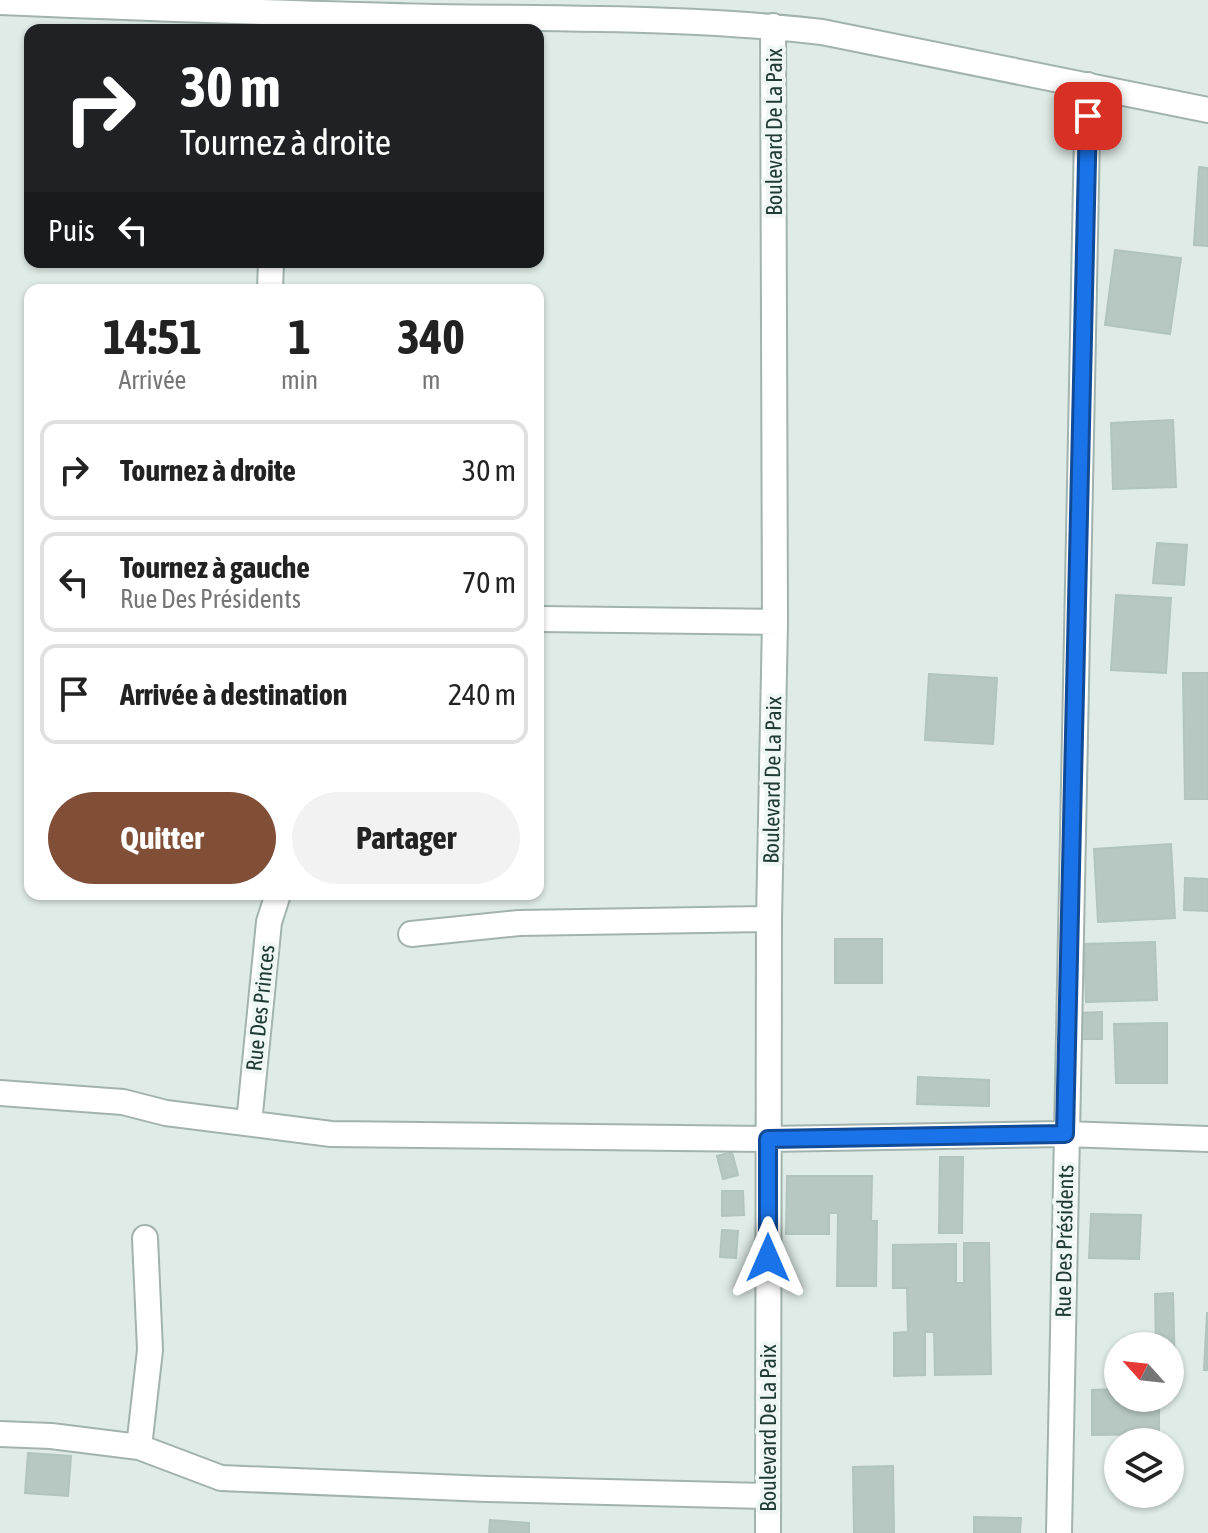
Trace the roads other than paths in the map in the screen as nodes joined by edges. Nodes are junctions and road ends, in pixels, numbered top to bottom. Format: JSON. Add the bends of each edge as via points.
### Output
{"nodes":[{"id":1,"x":0,"y":2,"type":"edge"},
{"id":2,"x":647,"y":10,"type":"edge"},
{"id":3,"x":276,"y":15,"type":"edge"},
{"id":4,"x":773,"y":26,"type":"junction"},
{"id":5,"x":1088,"y":85,"type":"junction"},
{"id":6,"x":1208,"y":110,"type":"edge"},
{"id":7,"x":544,"y":619,"type":"edge"},
{"id":8,"x":775,"y":622,"type":"junction"},
{"id":9,"x":276,"y":900,"type":"edge"},
{"id":10,"x":769,"y":919,"type":"junction"},
{"id":11,"x":411,"y":934,"type":"dead end"},
{"id":12,"x":0,"y":1093,"type":"edge"},
{"id":13,"x":249,"y":1123,"type":"junction"},
{"id":14,"x":1065,"y":1134,"type":"junction"},
{"id":15,"x":768,"y":1139,"type":"junction"},
{"id":16,"x":1208,"y":1139,"type":"edge"},
{"id":17,"x":145,"y":1238,"type":"dead end"},
{"id":18,"x":0,"y":1434,"type":"edge"},
{"id":19,"x":139,"y":1447,"type":"junction"},
{"id":20,"x":768,"y":1496,"type":"junction"},
{"id":21,"x":768,"y":1533,"type":"edge"},
{"id":22,"x":1059,"y":1533,"type":"edge"}],
"edges":[{"from":1,"to":3,"type":"street"},
{"from":2,"to":3,"type":"street"},
{"from":2,"to":4,"type":"street"},
{"from":4,"to":5,"type":"street"},
{"from":4,"to":8,"type":"street","name":"Boulevard De La Paix"},
{"from":5,"to":6,"type":"street"},
{"from":5,"to":14,"type":"street","name":"Rue Des Présidents"},
{"from":7,"to":8,"type":"street"},
{"from":8,"to":10,"type":"street","name":"Boulevard De La Paix"},
{"from":9,"to":13,"type":"street","name":"Rue Des Princes","via":[[269,922]]},
{"from":10,"to":11,"type":"street","via":[[519,923]]},
{"from":10,"to":15,"type":"street","name":"Boulevard De La Paix"},
{"from":12,"to":13,"type":"street","via":[[123,1102]]},
{"from":13,"to":15,"type":"street","via":[[331,1134]]},
{"from":14,"to":15,"type":"street"},
{"from":14,"to":16,"type":"street"},
{"from":14,"to":22,"type":"street","name":"Rue Des Présidents"},
{"from":15,"to":20,"type":"street","name":"Boulevard De La Paix"},
{"from":17,"to":19,"type":"street","via":[[150,1350]]},
{"from":18,"to":19,"type":"street"},
{"from":19,"to":20,"type":"street","via":[[221,1478]]},
{"from":20,"to":21,"type":"street","name":"Boulevard De La Paix"}]}
